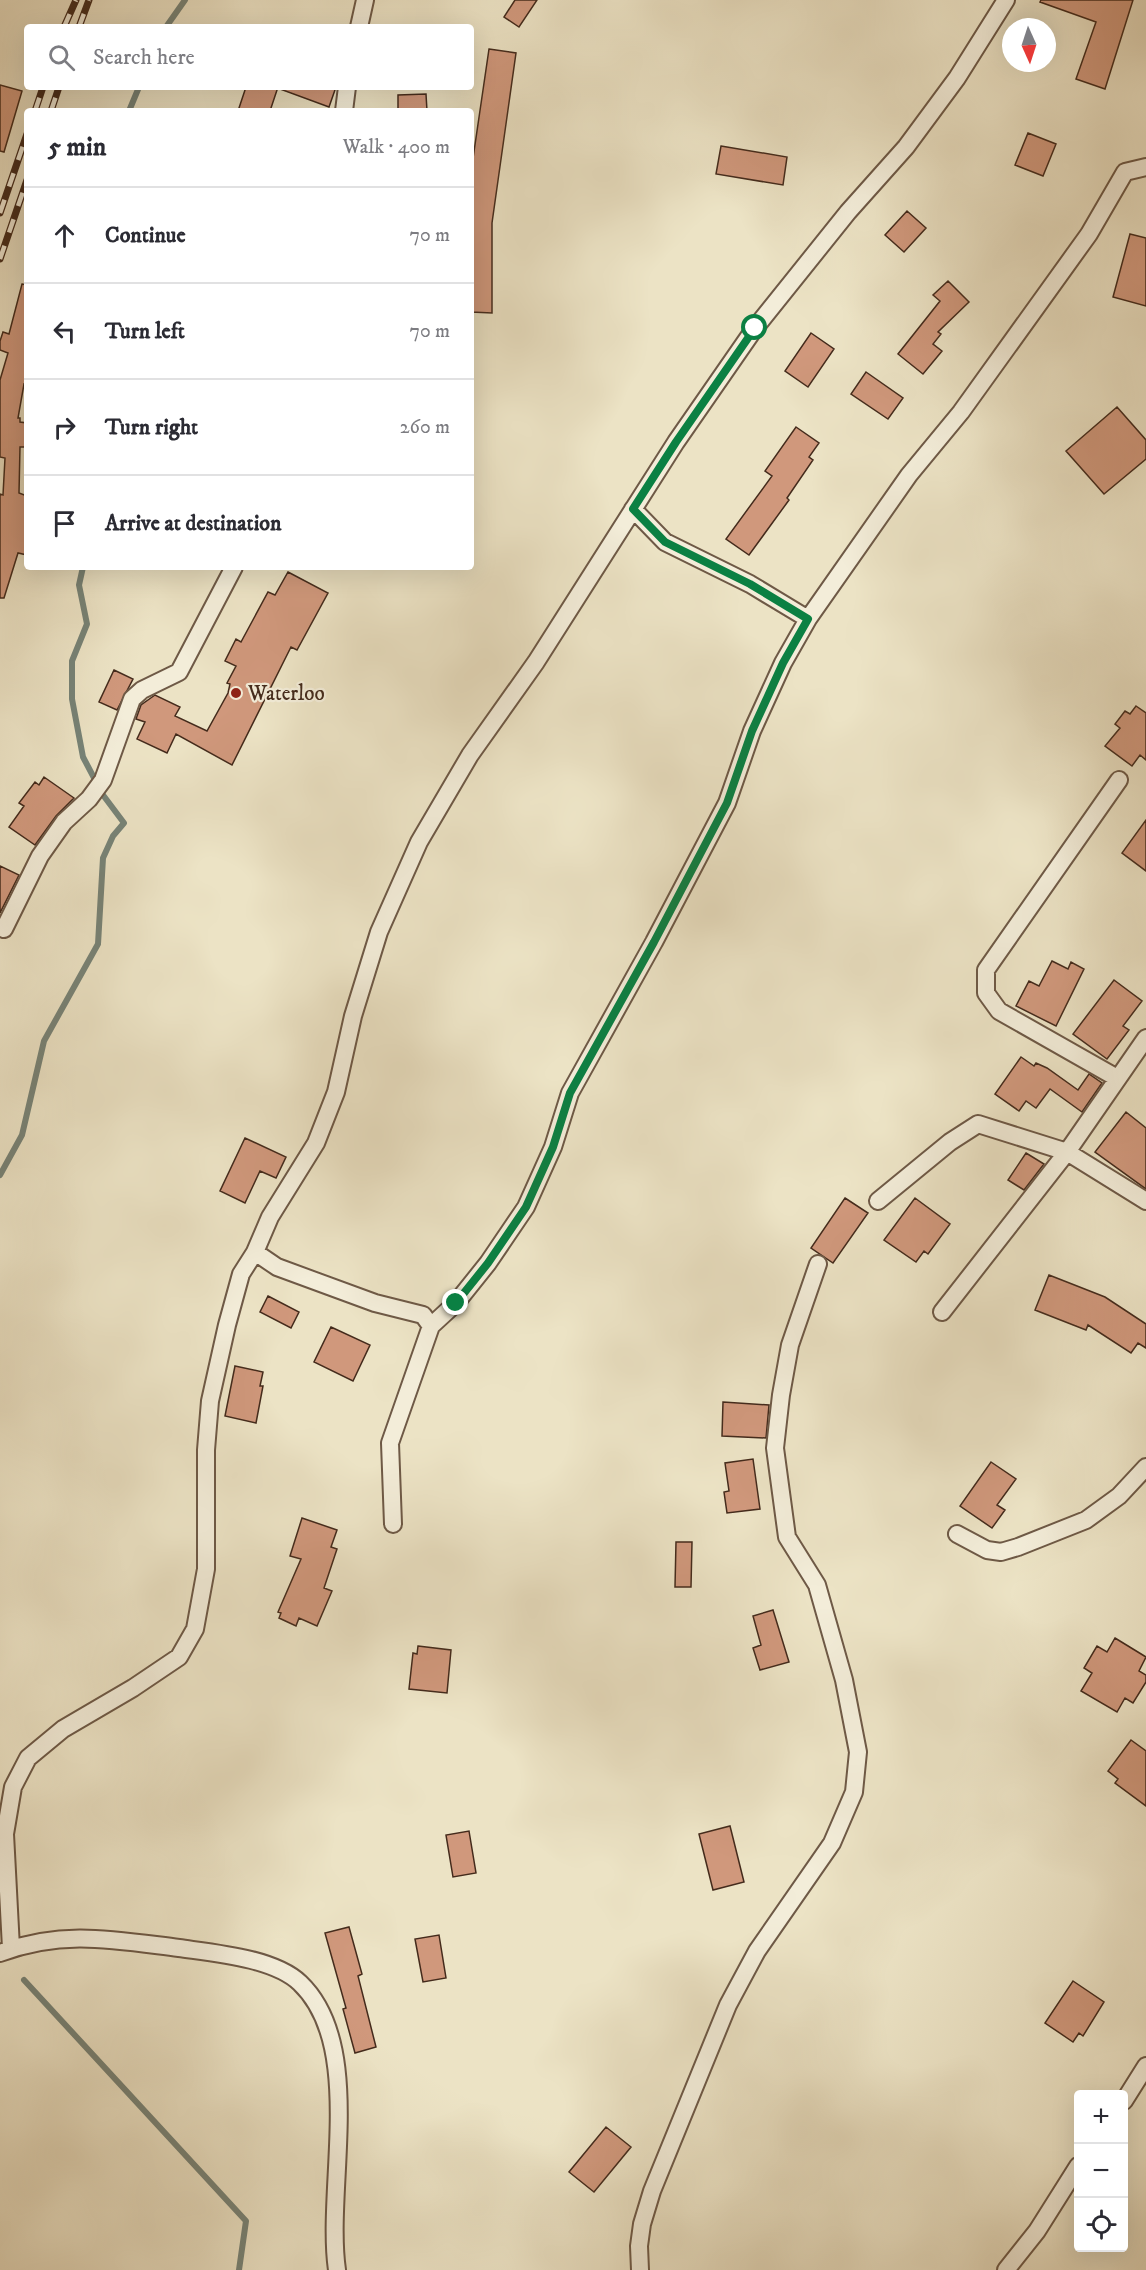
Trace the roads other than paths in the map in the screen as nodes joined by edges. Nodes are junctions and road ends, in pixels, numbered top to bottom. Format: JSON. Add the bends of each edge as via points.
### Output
{"nodes":[{"id":1,"x":365,"y":0,"type":"edge"},
{"id":2,"x":1006,"y":0,"type":"edge"},
{"id":3,"x":360,"y":24,"type":"edge"},
{"id":4,"x":347,"y":90,"type":"edge"},
{"id":5,"x":344,"y":108,"type":"edge"},
{"id":6,"x":1146,"y":167,"type":"edge"},
{"id":7,"x":633,"y":509,"type":"junction"},
{"id":8,"x":232,"y":570,"type":"edge"},
{"id":9,"x":808,"y":619,"type":"junction"},
{"id":10,"x":1119,"y":780,"type":"dead end"},
{"id":11,"x":4,"y":929,"type":"dead end"},
{"id":12,"x":1146,"y":1038,"type":"edge"},
{"id":13,"x":1117,"y":1078,"type":"junction"},
{"id":14,"x":1067,"y":1152,"type":"junction"},
{"id":15,"x":878,"y":1201,"type":"dead end"},
{"id":16,"x":1146,"y":1201,"type":"edge"},
{"id":17,"x":255,"y":1252,"type":"junction"},
{"id":18,"x":818,"y":1264,"type":"dead end"},
{"id":19,"x":942,"y":1312,"type":"dead end"},
{"id":20,"x":431,"y":1326,"type":"junction"},
{"id":21,"x":1146,"y":1467,"type":"edge"},
{"id":22,"x":393,"y":1524,"type":"dead end"},
{"id":23,"x":957,"y":1534,"type":"dead end"},
{"id":24,"x":6,"y":1951,"type":"edge"},
{"id":25,"x":1146,"y":2066,"type":"edge"},
{"id":26,"x":1128,"y":2095,"type":"edge"},
{"id":27,"x":1074,"y":2172,"type":"edge"},
{"id":28,"x":337,"y":2270,"type":"edge"},
{"id":29,"x":640,"y":2270,"type":"edge"},
{"id":30,"x":1006,"y":2270,"type":"edge"}],
"edges":[{"from":1,"to":3,"type":"street"},
{"from":2,"to":7,"type":"street","via":[[957,78],[906,147],[755,328]]},
{"from":4,"to":5,"type":"street"},
{"from":6,"to":9,"type":"street","via":[[1125,172],[1089,234],[961,412],[909,475]]},
{"from":7,"to":9,"type":"street","via":[[665,542],[750,584]]},
{"from":7,"to":17,"type":"street","via":[[536,662],[470,755],[419,842],[380,932],[353,1016],[336,1092],[316,1143],[270,1217]]},
{"from":8,"to":11,"type":"street","via":[[179,672],[132,699],[103,780],[90,799],[64,822],[40,856]]},
{"from":9,"to":20,"type":"street","via":[[752,731],[722,812],[570,1093],[553,1147],[526,1207],[488,1263],[456,1303]]},
{"from":10,"to":13,"type":"street","via":[[986,970],[986,993],[999,1011]]},
{"from":12,"to":13,"type":"street"},
{"from":13,"to":14,"type":"street"},
{"from":14,"to":15,"type":"street","via":[[978,1124]]},
{"from":14,"to":16,"type":"street"},
{"from":14,"to":19,"type":"street"},
{"from":17,"to":20,"type":"street","via":[[277,1267],[375,1303],[423,1315]]},
{"from":17,"to":24,"type":"street","via":[[241,1274],[210,1401],[206,1569],[195,1629],[178,1657],[63,1729],[28,1758],[14,1787],[5,1834]]},
{"from":18,"to":29,"type":"street","via":[[790,1345],[775,1448],[787,1537],[817,1586],[844,1680],[858,1752],[854,1792],[832,1843],[757,1951],[728,2005],[652,2191],[640,2235]]},
{"from":20,"to":22,"type":"street","via":[[390,1443]]},
{"from":21,"to":23,"type":"street","via":[[1119,1496],[1086,1520],[1018,1547],[1001,1552],[987,1550]]},
{"from":24,"to":28,"type":"street","via":[[64,1937],[97,1937],[226,1954],[271,1967],[300,1983],[323,2016],[336,2055]]},
{"from":25,"to":26,"type":"street"},
{"from":27,"to":30,"type":"street","via":[[1037,2231]]}]}
